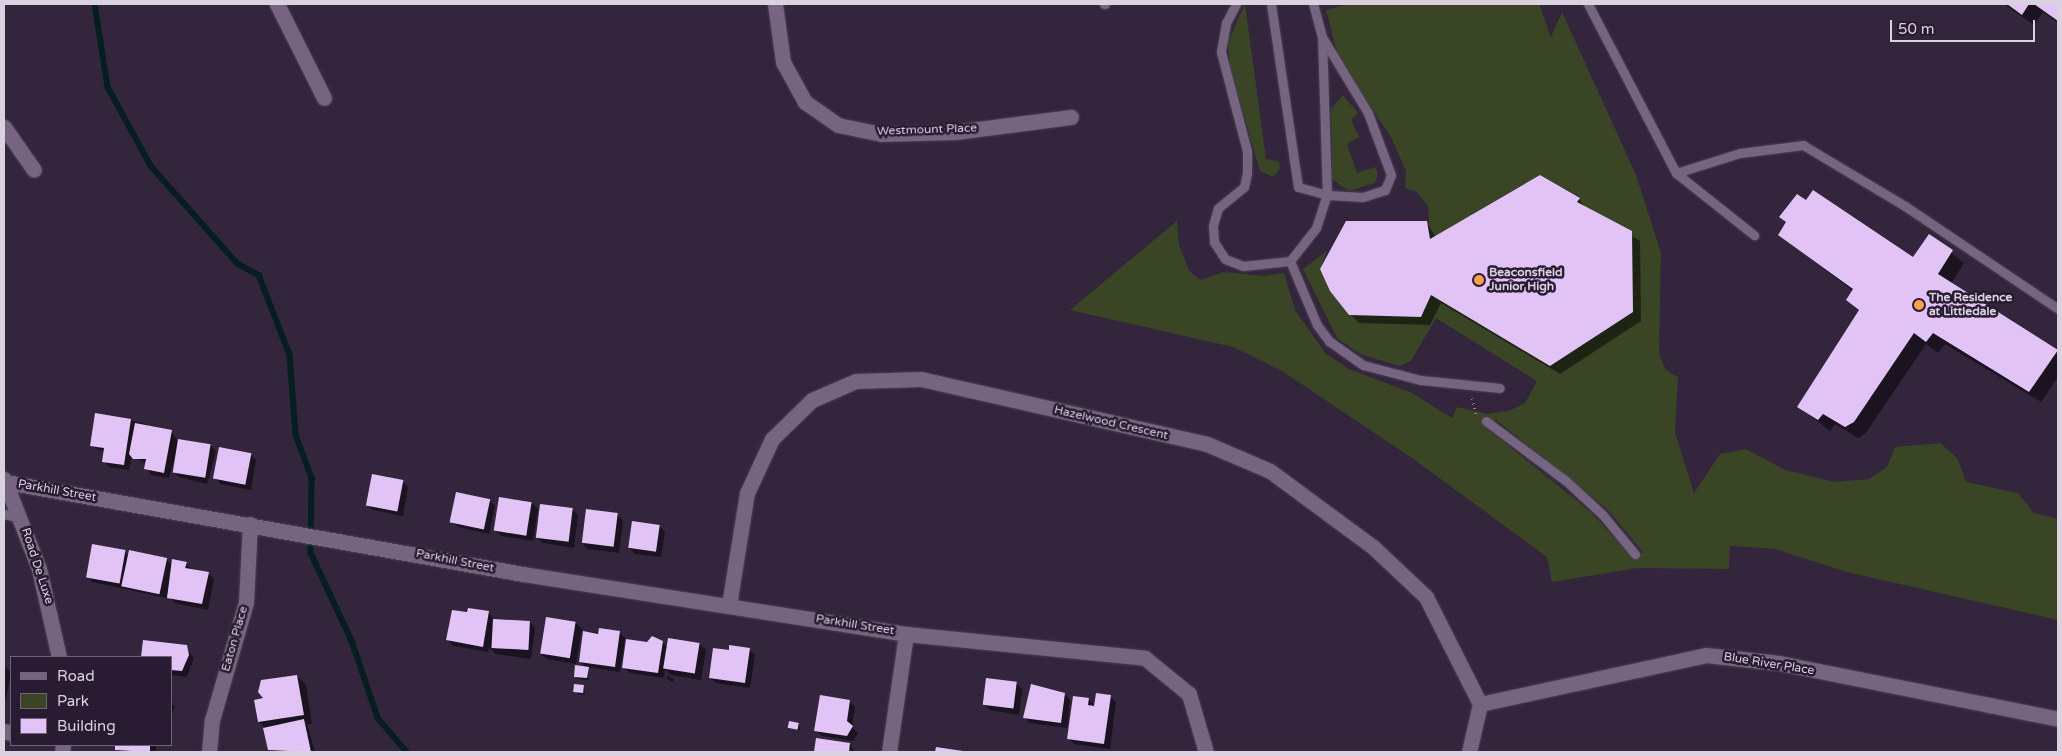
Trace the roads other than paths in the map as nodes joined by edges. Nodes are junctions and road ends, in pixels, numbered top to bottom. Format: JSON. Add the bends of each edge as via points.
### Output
{"nodes":[{"id":1,"x":276,"y":4,"type":"edge"},
{"id":2,"x":775,"y":4,"type":"edge"},
{"id":3,"x":1236,"y":4,"type":"edge"},
{"id":4,"x":1271,"y":4,"type":"edge"},
{"id":5,"x":1313,"y":4,"type":"edge"},
{"id":6,"x":1588,"y":4,"type":"edge"},
{"id":7,"x":1322,"y":37,"type":"junction"},
{"id":8,"x":324,"y":98,"type":"dead end"},
{"id":9,"x":1071,"y":117,"type":"dead end"},
{"id":10,"x":4,"y":127,"type":"edge"},
{"id":11,"x":34,"y":170,"type":"dead end"},
{"id":12,"x":1676,"y":173,"type":"junction"},
{"id":13,"x":1326,"y":195,"type":"junction"},
{"id":14,"x":1754,"y":235,"type":"dead end"},
{"id":15,"x":1290,"y":261,"type":"junction"},
{"id":16,"x":2058,"y":309,"type":"edge"},
{"id":17,"x":1500,"y":388,"type":"dead end"},
{"id":18,"x":1486,"y":421,"type":"road end"},
{"id":19,"x":5,"y":480,"type":"edge"},
{"id":20,"x":4,"y":514,"type":"edge"},
{"id":21,"x":22,"y":518,"type":"junction"},
{"id":22,"x":250,"y":524,"type":"junction"},
{"id":23,"x":1634,"y":554,"type":"dead end"},
{"id":24,"x":729,"y":605,"type":"junction"},
{"id":25,"x":906,"y":634,"type":"junction"},
{"id":26,"x":59,"y":656,"type":"edge"},
{"id":27,"x":1480,"y":704,"type":"junction"},
{"id":28,"x":2058,"y":719,"type":"edge"},
{"id":29,"x":209,"y":752,"type":"edge"},
{"id":30,"x":889,"y":752,"type":"edge"},
{"id":31,"x":1206,"y":752,"type":"edge"},
{"id":32,"x":1469,"y":752,"type":"edge"}],
"edges":[{"from":1,"to":8,"type":"street"},
{"from":2,"to":9,"type":"street","name":"Westmount Place","via":[[783,62],[805,102],[838,125],[881,134],[946,132]]},
{"from":3,"to":15,"type":"lane","via":[[1226,23],[1221,52],[1247,152],[1247,173],[1244,187],[1218,208],[1214,242],[1225,259],[1243,266]]},
{"from":4,"to":13,"type":"lane","via":[[1298,187]]},
{"from":5,"to":7,"type":"lane"},
{"from":6,"to":12,"type":"lane"},
{"from":7,"to":13,"type":"lane"},
{"from":7,"to":13,"type":"lane","via":[[1368,113],[1391,175],[1385,190],[1363,197]]},
{"from":10,"to":11,"type":"street"},
{"from":12,"to":14,"type":"lane"},
{"from":12,"to":16,"type":"lane","via":[[1740,153],[1804,145],[1905,206]]},
{"from":13,"to":15,"type":"lane","via":[[1316,228]]},
{"from":15,"to":17,"type":"lane","via":[[1317,325],[1342,351],[1363,365],[1388,373]]},
{"from":18,"to":23,"type":"lane","via":[[1565,480],[1602,514]]},
{"from":19,"to":21,"type":"street","name":"Road De Luxe"},
{"from":19,"to":22,"type":"street","name":"Parkhill Street"},
{"from":20,"to":21,"type":"lane"},
{"from":21,"to":26,"type":"street","name":"Road De Luxe","via":[[48,597]]},
{"from":22,"to":24,"type":"street","name":"Parkhill Street"},
{"from":22,"to":29,"type":"street","name":"Eaton Place","via":[[246,602],[212,720]]},
{"from":24,"to":25,"type":"street","name":"Parkhill Street"},
{"from":24,"to":27,"type":"street","name":"Hazelwood Crescent","via":[[747,493],[772,439],[812,400],[856,382],[921,379],[1207,444],[1270,471],[1373,547],[1426,597]]},
{"from":25,"to":30,"type":"street","name":"Parkhill Street"},
{"from":25,"to":31,"type":"street","name":"Parkhill Street","via":[[1145,658],[1188,694]]},
{"from":27,"to":28,"type":"street","name":"Blue River Place","via":[[1706,655],[1779,663]]},
{"from":27,"to":32,"type":"street"}]}
